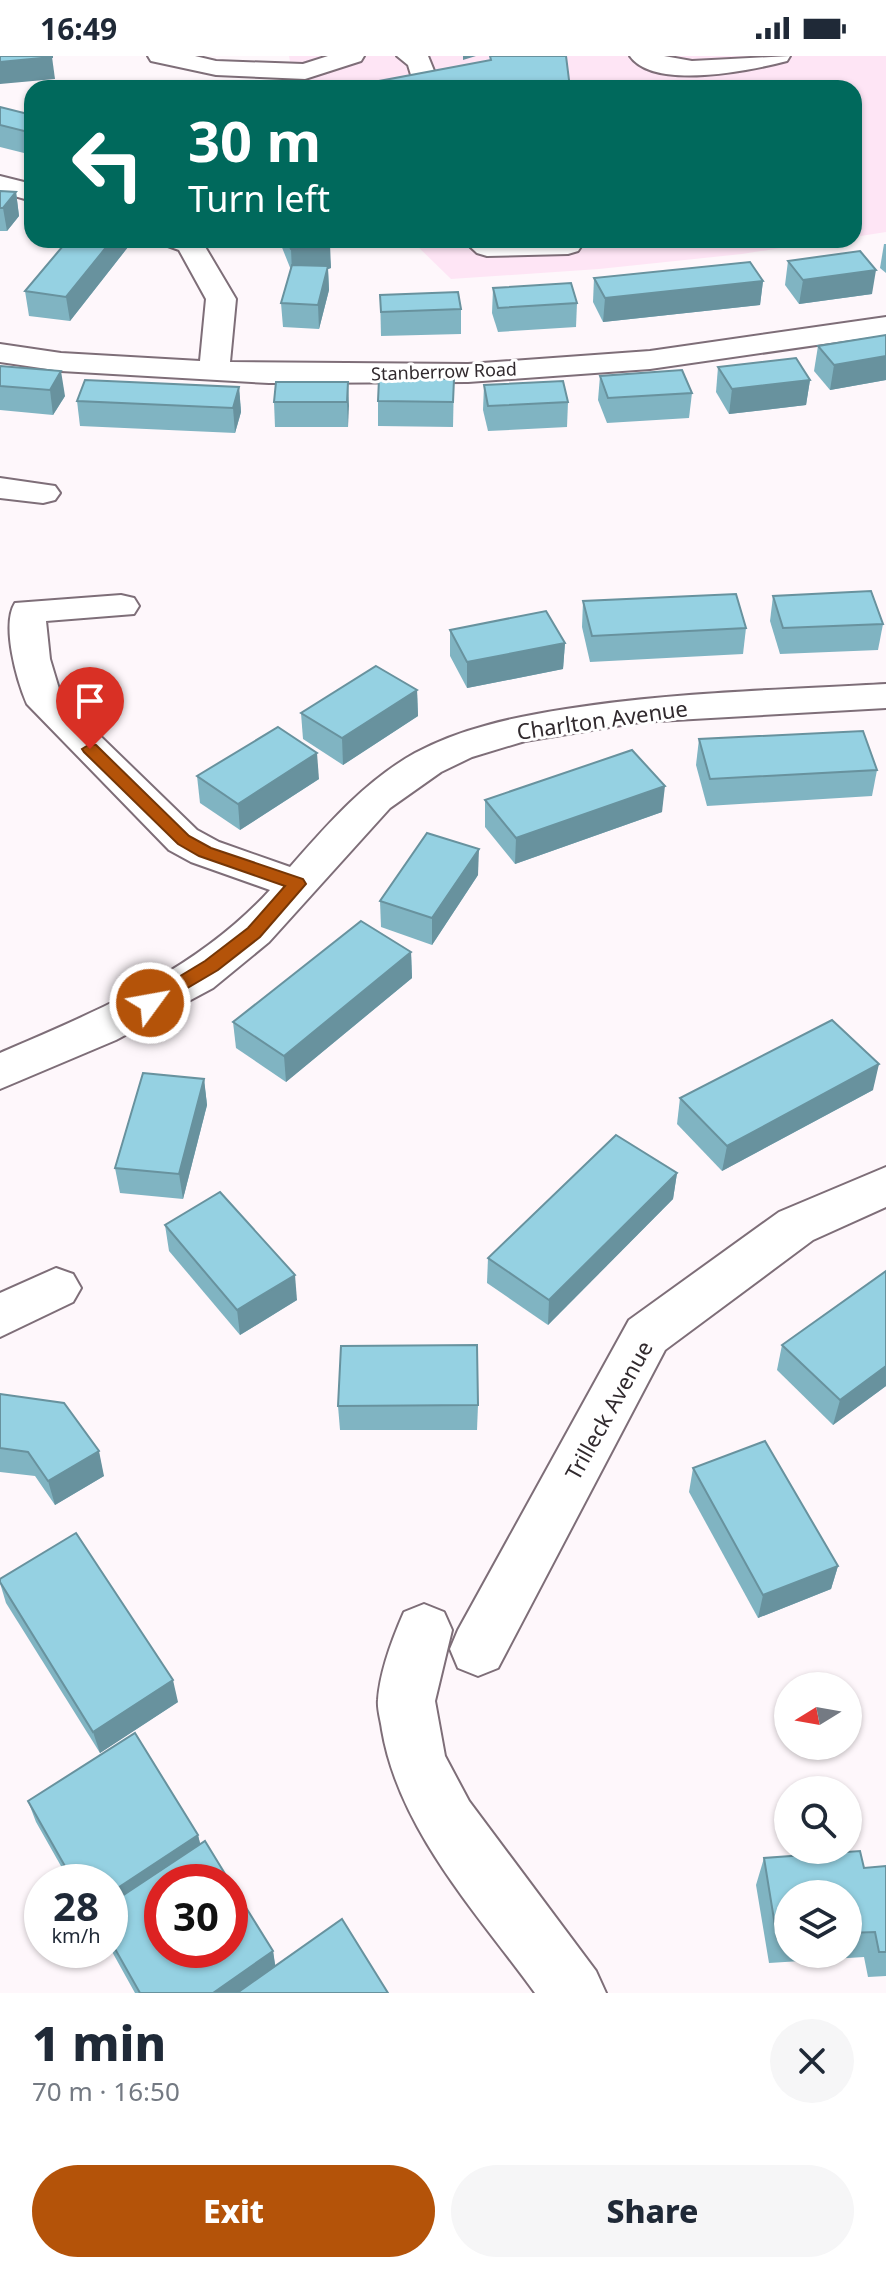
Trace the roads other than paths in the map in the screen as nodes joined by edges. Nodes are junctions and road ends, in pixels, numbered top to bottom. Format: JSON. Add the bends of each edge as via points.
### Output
{"nodes":[{"id":1,"x":160,"y":56,"type":"edge"},
{"id":2,"x":352,"y":56,"type":"edge"},
{"id":3,"x":409,"y":56,"type":"edge"},
{"id":4,"x":642,"y":56,"type":"edge"},
{"id":5,"x":778,"y":56,"type":"edge"},
{"id":6,"x":213,"y":71,"type":"edge"},
{"id":7,"x":314,"y":80,"type":"edge"},
{"id":8,"x":425,"y":80,"type":"edge"},
{"id":9,"x":0,"y":184,"type":"edge"},
{"id":10,"x":24,"y":191,"type":"edge"},
{"id":11,"x":192,"y":248,"type":"edge"},
{"id":12,"x":886,"y":326,"type":"edge"},
{"id":13,"x":0,"y":353,"type":"edge"},
{"id":14,"x":214,"y":371,"type":"junction"},
{"id":15,"x":0,"y":488,"type":"edge"},
{"id":16,"x":43,"y":493,"type":"dead end"},
{"id":17,"x":121,"y":606,"type":"dead end"},
{"id":18,"x":886,"y":696,"type":"edge"},
{"id":19,"x":297,"y":884,"type":"junction"},
{"id":20,"x":0,"y":1072,"type":"edge"},
{"id":21,"x":886,"y":1186,"type":"edge"},
{"id":22,"x":56,"y":1288,"type":"dead end"},
{"id":23,"x":0,"y":1316,"type":"edge"},
{"id":24,"x":424,"y":1630,"type":"dead end"},
{"id":25,"x":478,"y":1649,"type":"dead end"},
{"id":26,"x":574,"y":1993,"type":"edge"}],
"edges":[{"from":1,"to":6,"type":"street"},
{"from":2,"to":7,"type":"street"},
{"from":3,"to":8,"type":"street","via":[[419,61]]},
{"from":4,"to":5,"type":"street","via":[[669,66],[706,69]]},
{"from":6,"to":7,"type":"street"},
{"from":9,"to":10,"type":"street"},
{"from":11,"to":14,"type":"street","via":[[221,299]]},
{"from":12,"to":14,"type":"street","name":"Stanberrow Road","via":[[650,360],[483,372]]},
{"from":13,"to":14,"type":"street","name":"Stanberrow Road"},
{"from":15,"to":16,"type":"street"},
{"from":17,"to":19,"type":"street","via":[[28,611],[30,656],[46,704],[183,840]]},
{"from":18,"to":19,"type":"street","name":"Charlton Avenue","via":[[654,708],[533,727],[477,742],[428,762],[379,794]]},
{"from":19,"to":20,"type":"street","name":"Charlton Avenue","via":[[254,933],[211,965],[150,1003]]},
{"from":21,"to":25,"type":"street","name":"Trilleck Avenue","via":[[796,1226],[647,1335]]},
{"from":22,"to":23,"type":"street"},
{"from":24,"to":26,"type":"street","via":[[406,1701],[417,1762],[448,1822]]}]}
